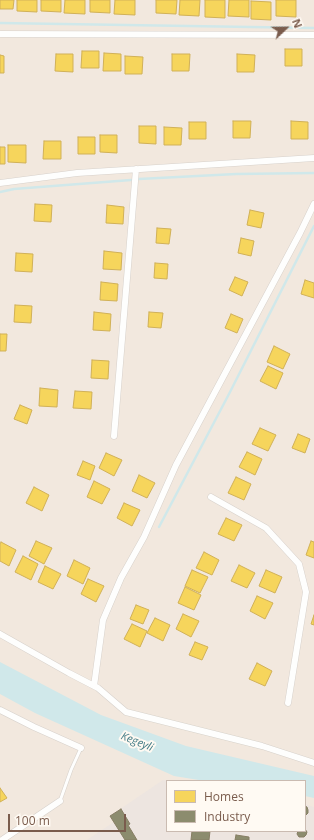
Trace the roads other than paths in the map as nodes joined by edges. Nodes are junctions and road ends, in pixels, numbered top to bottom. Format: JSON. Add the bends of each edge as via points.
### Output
{"nodes":[{"id":1,"x":0,"y":34,"type":"edge"},
{"id":2,"x":314,"y":35,"type":"edge"},
{"id":3,"x":314,"y":158,"type":"edge"},
{"id":4,"x":136,"y":169,"type":"junction"},
{"id":5,"x":0,"y":183,"type":"edge"},
{"id":6,"x":314,"y":204,"type":"edge"},
{"id":7,"x":114,"y":436,"type":"dead end"},
{"id":8,"x":211,"y":497,"type":"dead end"},
{"id":9,"x":0,"y":634,"type":"edge"},
{"id":10,"x":94,"y":686,"type":"junction"},
{"id":11,"x":288,"y":703,"type":"dead end"},
{"id":12,"x":0,"y":710,"type":"edge"},
{"id":13,"x":81,"y":748,"type":"joint"},
{"id":14,"x":314,"y":763,"type":"edge"},
{"id":15,"x":60,"y":801,"type":"joint"},
{"id":16,"x":2,"y":840,"type":"edge"}],
"edges":[{"from":1,"to":2,"type":"street"},
{"from":3,"to":4,"type":"street"},
{"from":4,"to":5,"type":"street","via":[[77,173]]},
{"from":4,"to":7,"type":"street"},
{"from":6,"to":10,"type":"street","via":[[176,465],[144,537],[121,578],[103,620]]},
{"from":8,"to":11,"type":"street","via":[[266,528],[299,564],[306,592]]},
{"from":9,"to":10,"type":"street"},
{"from":10,"to":14,"type":"street","via":[[126,712],[262,746]]},
{"from":12,"to":13,"type":"street"},
{"from":13,"to":15,"type":"lane"},
{"from":15,"to":16,"type":"street"}]}
